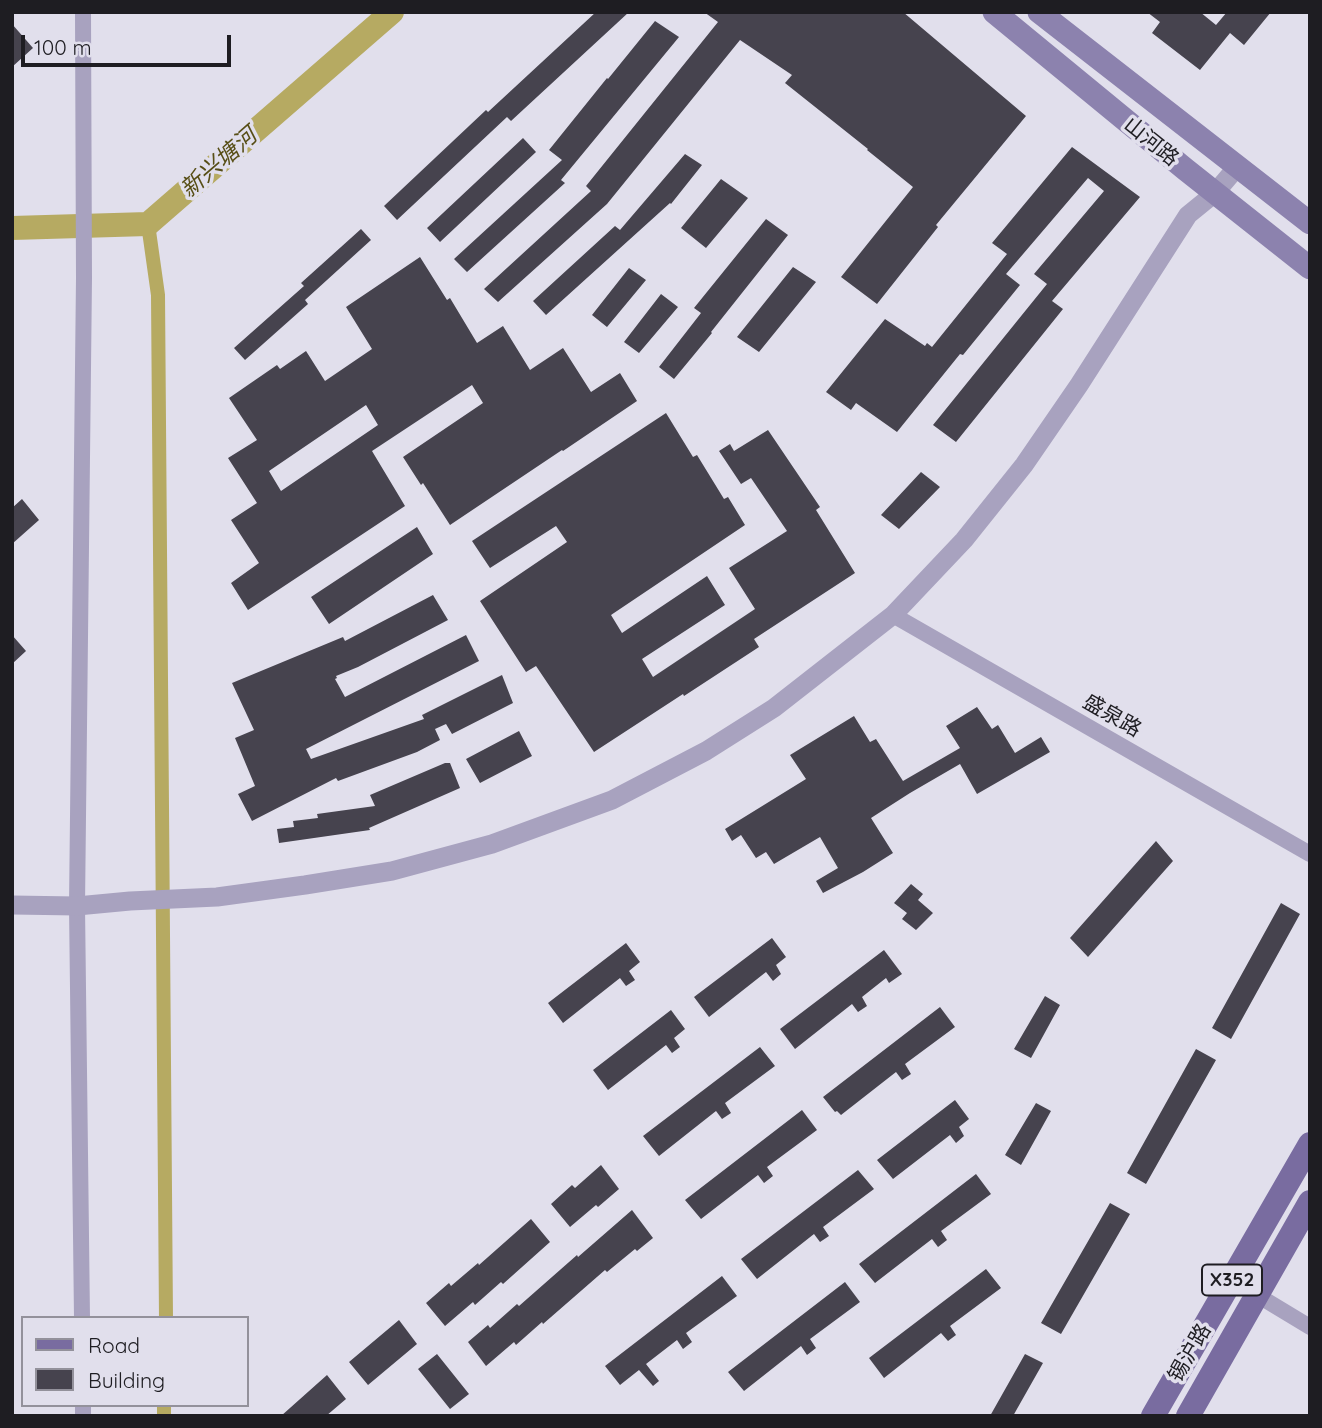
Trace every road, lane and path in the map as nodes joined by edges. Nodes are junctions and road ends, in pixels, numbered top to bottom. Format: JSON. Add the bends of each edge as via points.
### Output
{"nodes":[{"id":1,"x":83,"y":12,"type":"edge"},
{"id":2,"x":994,"y":12,"type":"edge"},
{"id":3,"x":1039,"y":12,"type":"edge"},
{"id":4,"x":1237,"y":167,"type":"junction"},
{"id":5,"x":1215,"y":193,"type":"junction"},
{"id":6,"x":1310,"y":223,"type":"edge"},
{"id":7,"x":1310,"y":268,"type":"edge"},
{"id":8,"x":893,"y":615,"type":"junction"},
{"id":9,"x":1310,"y":854,"type":"edge"},
{"id":10,"x":12,"y":905,"type":"edge"},
{"id":11,"x":77,"y":906,"type":"junction"},
{"id":12,"x":1310,"y":1144,"type":"edge"},
{"id":13,"x":1310,"y":1202,"type":"edge"},
{"id":14,"x":1257,"y":1295,"type":"junction"},
{"id":15,"x":82,"y":1316,"type":"edge"},
{"id":16,"x":1310,"y":1327,"type":"edge"},
{"id":17,"x":1154,"y":1415,"type":"edge"},
{"id":18,"x":1188,"y":1416,"type":"edge"}],
"edges":[{"from":1,"to":11,"type":"street","via":[[85,278]]},
{"from":2,"to":5,"type":"main road","name":"山河路"},
{"from":3,"to":4,"type":"main road","name":"山河路"},
{"from":4,"to":5,"type":"street"},
{"from":4,"to":6,"type":"main road","name":"山河路"},
{"from":5,"to":7,"type":"main road","name":"山河路"},
{"from":5,"to":8,"type":"street","via":[[1188,215],[1024,465],[964,540]]},
{"from":8,"to":9,"type":"street","name":"盛泉路"},
{"from":8,"to":11,"type":"street","via":[[774,708],[706,751],[612,800],[492,844],[392,871],[305,885],[217,897]]},
{"from":10,"to":11,"type":"street"},
{"from":11,"to":15,"type":"street"},
{"from":12,"to":17,"type":"main road","name":"锡沪路","number":"X352"},
{"from":13,"to":14,"type":"main road","name":"锡沪路","number":"X352"},
{"from":14,"to":16,"type":"street"},
{"from":14,"to":18,"type":"main road","name":"锡沪路","number":"X352"}]}
